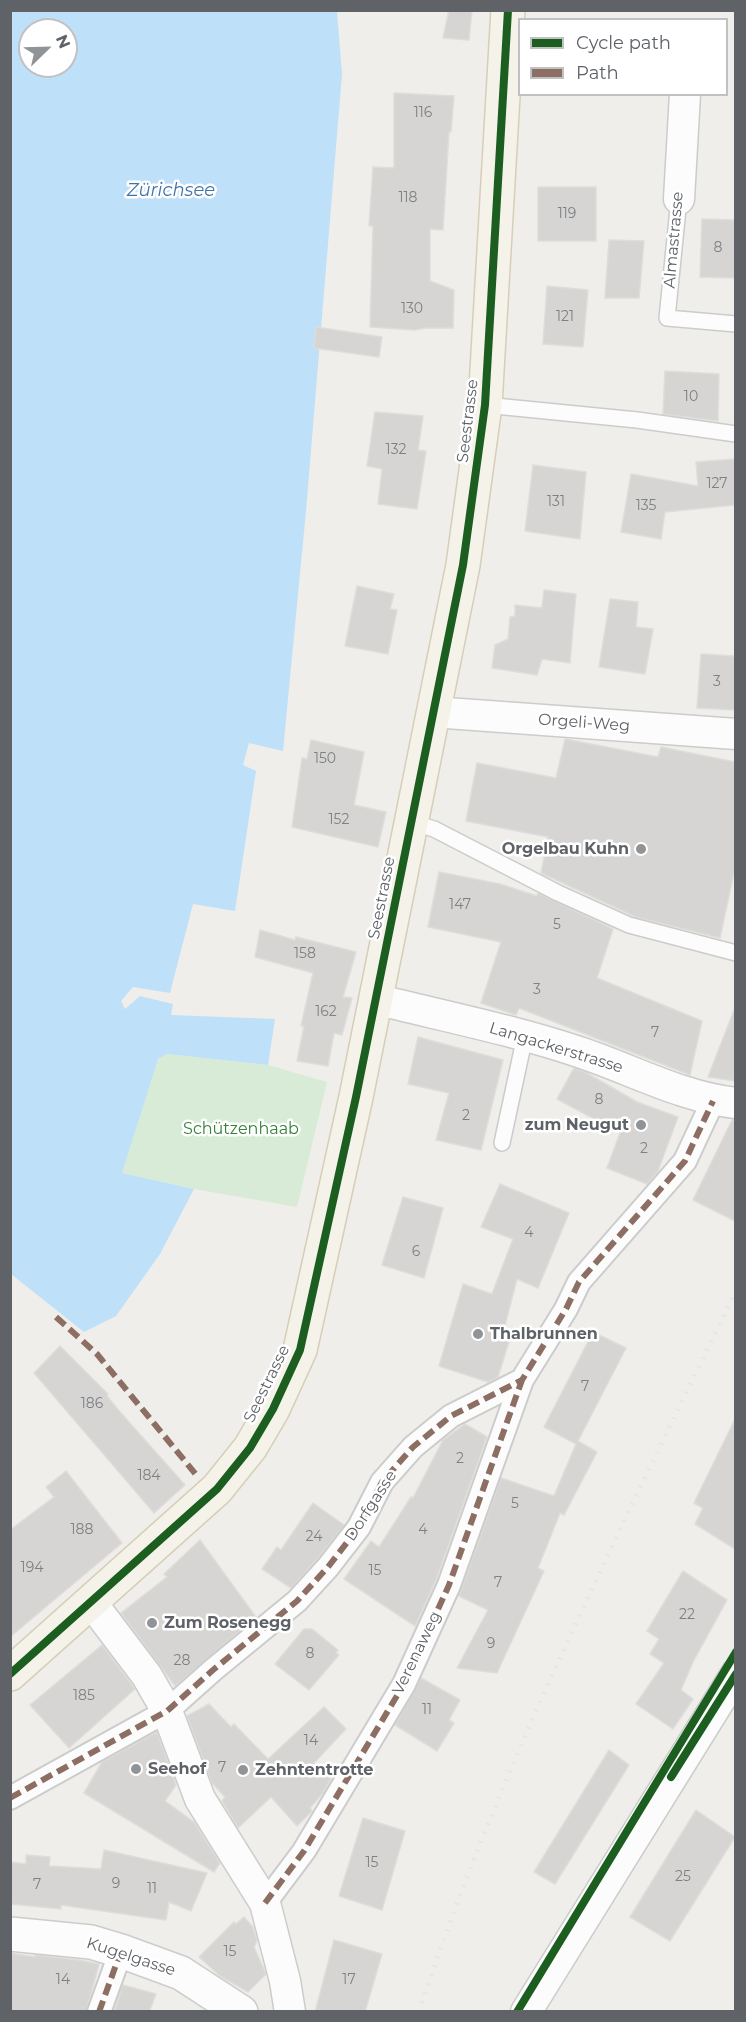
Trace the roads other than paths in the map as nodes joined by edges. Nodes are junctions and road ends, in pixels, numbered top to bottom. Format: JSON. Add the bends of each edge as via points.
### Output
{"nodes":[{"id":1,"x":508,"y":10,"type":"edge"},
{"id":2,"x":513,"y":80,"type":"edge"},
{"id":3,"x":685,"y":96,"type":"edge"},
{"id":4,"x":679,"y":199,"type":"joint"},
{"id":5,"x":735,"y":324,"type":"edge"},
{"id":6,"x":485,"y":405,"type":"junction"},
{"id":7,"x":735,"y":434,"type":"edge"},
{"id":8,"x":433,"y":712,"type":"junction"},
{"id":9,"x":735,"y":734,"type":"edge"},
{"id":10,"x":411,"y":822,"type":"junction"},
{"id":11,"x":735,"y":953,"type":"edge"},
{"id":12,"x":375,"y":999,"type":"junction"},
{"id":13,"x":525,"y":1036,"type":"junction"},
{"id":14,"x":724,"y":1102,"type":"edge"},
{"id":15,"x":502,"y":1143,"type":"dead end"},
{"id":16,"x":522,"y":1380,"type":"junction"},
{"id":17,"x":91,"y":1602,"type":"junction"},
{"id":18,"x":10,"y":1674,"type":"edge"},
{"id":19,"x":735,"y":1674,"type":"edge"},
{"id":20,"x":167,"y":1711,"type":"junction"},
{"id":21,"x":10,"y":1798,"type":"edge"},
{"id":22,"x":265,"y":1903,"type":"junction"},
{"id":23,"x":10,"y":1934,"type":"edge"},
{"id":24,"x":121,"y":1951,"type":"junction"},
{"id":25,"x":99,"y":2012,"type":"edge"},
{"id":26,"x":241,"y":2012,"type":"edge"},
{"id":27,"x":290,"y":2012,"type":"edge"},
{"id":28,"x":526,"y":2012,"type":"edge"}],
"edges":[{"from":1,"to":2,"type":"main road","name":"Seestrasse"},
{"from":2,"to":6,"type":"main road","name":"Seestrasse"},
{"from":3,"to":4,"type":"street","name":"Almastrasse"},
{"from":4,"to":5,"type":"lane","name":"Almastrasse","via":[[667,318]]},
{"from":6,"to":7,"type":"lane"},
{"from":6,"to":8,"type":"main road","name":"Seestrasse","via":[[463,565]]},
{"from":8,"to":9,"type":"street","name":"Orgeli-Weg"},
{"from":8,"to":10,"type":"main road","name":"Seestrasse"},
{"from":10,"to":11,"type":"lane","via":[[434,829],[629,925]]},
{"from":10,"to":12,"type":"main road","name":"Seestrasse"},
{"from":12,"to":13,"type":"street","name":"Langackerstrasse"},
{"from":12,"to":17,"type":"main road","name":"Seestrasse","via":[[300,1350],[286,1383],[250,1448],[217,1489]]},
{"from":13,"to":14,"type":"street","name":"Langackerstrasse","via":[[580,1052],[678,1090]]},
{"from":13,"to":15,"type":"lane"},
{"from":14,"to":16,"type":"street","via":[[685,1161],[579,1282]]},
{"from":16,"to":20,"type":"street","name":"Dorfgasse","via":[[451,1416],[413,1447],[382,1482],[359,1527],[297,1601]]},
{"from":16,"to":22,"type":"street","name":"Verenaweg","via":[[449,1585],[404,1684],[304,1851]]},
{"from":17,"to":18,"type":"main road","name":"Seestrasse"},
{"from":17,"to":20,"type":"street","via":[[147,1676]]},
{"from":19,"to":28,"type":"street"},
{"from":20,"to":21,"type":"street","name":"Dorfgasse"},
{"from":20,"to":22,"type":"street","via":[[200,1799]]},
{"from":22,"to":27,"type":"street"},
{"from":23,"to":24,"type":"street","name":"Kugelgasse","via":[[91,1942]]},
{"from":24,"to":25,"type":"street"},
{"from":24,"to":26,"type":"street","name":"Kugelgasse","via":[[181,1973]]}]}
